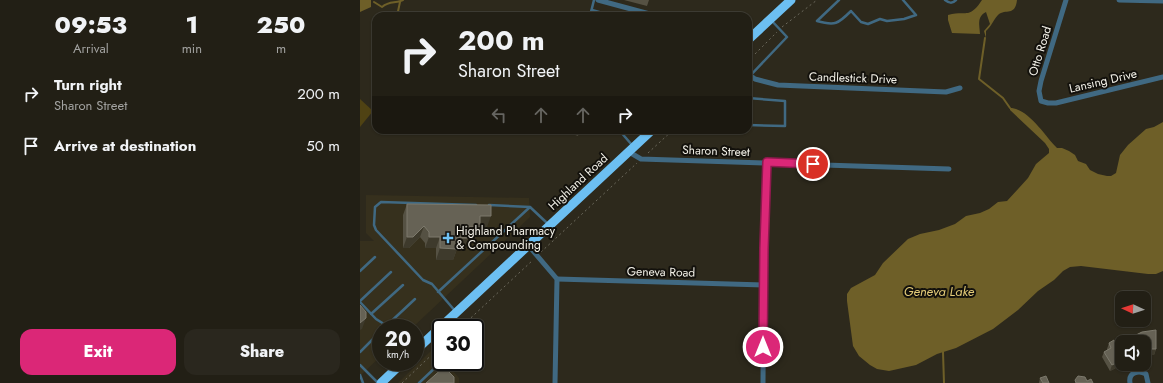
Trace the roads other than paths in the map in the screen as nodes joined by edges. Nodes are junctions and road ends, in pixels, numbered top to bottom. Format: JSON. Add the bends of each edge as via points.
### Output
{"nodes":[{"id":1,"x":594,"y":0,"type":"edge"},
{"id":2,"x":598,"y":0,"type":"edge"},
{"id":3,"x":791,"y":0,"type":"edge"},
{"id":4,"x":839,"y":0,"type":"edge"},
{"id":5,"x":903,"y":0,"type":"edge"},
{"id":6,"x":945,"y":0,"type":"edge"},
{"id":7,"x":956,"y":0,"type":"edge"},
{"id":8,"x":1066,"y":0,"type":"edge"},
{"id":9,"x":1119,"y":0,"type":"edge"},
{"id":10,"x":1163,"y":1,"type":"edge"},
{"id":11,"x":592,"y":10,"type":"joint"},
{"id":12,"x":599,"y":12,"type":"edge"},
{"id":13,"x":642,"y":12,"type":"edge"},
{"id":14,"x":770,"y":19,"type":"junction"},
{"id":15,"x":752,"y":36,"type":"edge"},
{"id":16,"x":752,"y":73,"type":"edge"},
{"id":17,"x":752,"y":77,"type":"edge"},
{"id":18,"x":1163,"y":77,"type":"edge"},
{"id":19,"x":960,"y":88,"type":"dead end"},
{"id":20,"x":752,"y":98,"type":"edge"},
{"id":21,"x":1048,"y":104,"type":"joint"},
{"id":22,"x":752,"y":125,"type":"edge"},
{"id":23,"x":622,"y":134,"type":"edge"},
{"id":24,"x":648,"y":134,"type":"edge"},
{"id":25,"x":631,"y":149,"type":"junction"},
{"id":26,"x":767,"y":162,"type":"junction"},
{"id":27,"x":949,"y":169,"type":"dead end"},
{"id":28,"x":479,"y":205,"type":"edge"},
{"id":29,"x":487,"y":205,"type":"edge"},
{"id":30,"x":530,"y":207,"type":"junction"},
{"id":31,"x":549,"y":226,"type":"junction"},
{"id":32,"x":528,"y":245,"type":"junction"},
{"id":33,"x":375,"y":256,"type":"dead end"},
{"id":34,"x":360,"y":271,"type":"edge"},
{"id":35,"x":391,"y":272,"type":"dead end"},
{"id":36,"x":557,"y":279,"type":"junction"},
{"id":37,"x":403,"y":285,"type":"dead end"},
{"id":38,"x":764,"y":285,"type":"junction"},
{"id":39,"x":438,"y":292,"type":"junction"},
{"id":40,"x":415,"y":299,"type":"dead end"},
{"id":41,"x":360,"y":302,"type":"edge"},
{"id":42,"x":456,"y":312,"type":"junction"},
{"id":43,"x":371,"y":314,"type":"junction"},
{"id":44,"x":376,"y":319,"type":"edge"},
{"id":45,"x":394,"y":319,"type":"edge"},
{"id":46,"x":372,"y":340,"type":"edge"},
{"id":47,"x":424,"y":342,"type":"edge"},
{"id":48,"x":360,"y":352,"type":"edge"},
{"id":49,"x":360,"y":365,"type":"edge"},
{"id":50,"x":394,"y":371,"type":"edge"},
{"id":51,"x":432,"y":371,"type":"edge"},
{"id":52,"x":360,"y":375,"type":"edge"},
{"id":53,"x":384,"y":382,"type":"edge"},
{"id":54,"x":363,"y":383,"type":"edge"},
{"id":55,"x":419,"y":383,"type":"edge"},
{"id":56,"x":555,"y":383,"type":"edge"},
{"id":57,"x":763,"y":383,"type":"edge"},
{"id":58,"x":1130,"y":383,"type":"edge"},
{"id":59,"x":1148,"y":383,"type":"edge"}],
"edges":[{"from":1,"to":11,"type":"lane"},
{"from":2,"to":13,"type":"street"},
{"from":3,"to":14,"type":"highway"},
{"from":4,"to":5,"type":"lane","via":[[817,21],[828,24],[840,22],[851,11],[861,22],[868,24],[880,19],[887,21],[916,15]]},
{"from":6,"to":7,"type":"lane","via":[[948,3]]},
{"from":8,"to":21,"type":"street","name":"Otto Road","via":[[1039,91],[1041,101]]},
{"from":9,"to":10,"type":"street"},
{"from":11,"to":12,"type":"lane"},
{"from":14,"to":15,"type":"highway"},
{"from":14,"to":16,"type":"lane","via":[[787,37]]},
{"from":17,"to":19,"type":"street","name":"Candlestick Drive","via":[[778,85],[946,92]]},
{"from":18,"to":21,"type":"street","name":"Lansing Drive"},
{"from":20,"to":22,"type":"lane","via":[[785,100],[785,126]]},
{"from":23,"to":25,"type":"lane"},
{"from":24,"to":25,"type":"highway","name":"Highland Road"},
{"from":25,"to":26,"type":"street","name":"Sharon Street","via":[[641,159]]},
{"from":25,"to":31,"type":"highway","name":"Highland Road"},
{"from":26,"to":27,"type":"street","name":"Sharon Street"},
{"from":26,"to":38,"type":"street"},
{"from":28,"to":39,"type":"lane","via":[[381,202],[375,207],[376,230],[423,280],[432,284]]},
{"from":29,"to":30,"type":"lane"},
{"from":30,"to":31,"type":"lane"},
{"from":30,"to":39,"type":"lane"},
{"from":31,"to":32,"type":"highway","name":"Highland Road"},
{"from":32,"to":36,"type":"street"},
{"from":32,"to":42,"type":"highway","name":"Highland Road"},
{"from":33,"to":34,"type":"lane"},
{"from":35,"to":41,"type":"lane"},
{"from":36,"to":38,"type":"street","name":"Geneva Road"},
{"from":36,"to":56,"type":"street"},
{"from":37,"to":43,"type":"lane"},
{"from":38,"to":57,"type":"street"},
{"from":39,"to":42,"type":"lane"},
{"from":40,"to":45,"type":"lane"},
{"from":41,"to":43,"type":"lane"},
{"from":42,"to":47,"type":"highway","name":"Highland Road"},
{"from":43,"to":44,"type":"lane"},
{"from":46,"to":48,"type":"lane"},
{"from":49,"to":53,"type":"lane"},
{"from":50,"to":53,"type":"highway"},
{"from":51,"to":55,"type":"lane"},
{"from":52,"to":54,"type":"lane"},
{"from":58,"to":59,"type":"street","via":[[1131,374],[1141,371],[1146,374]]}]}
